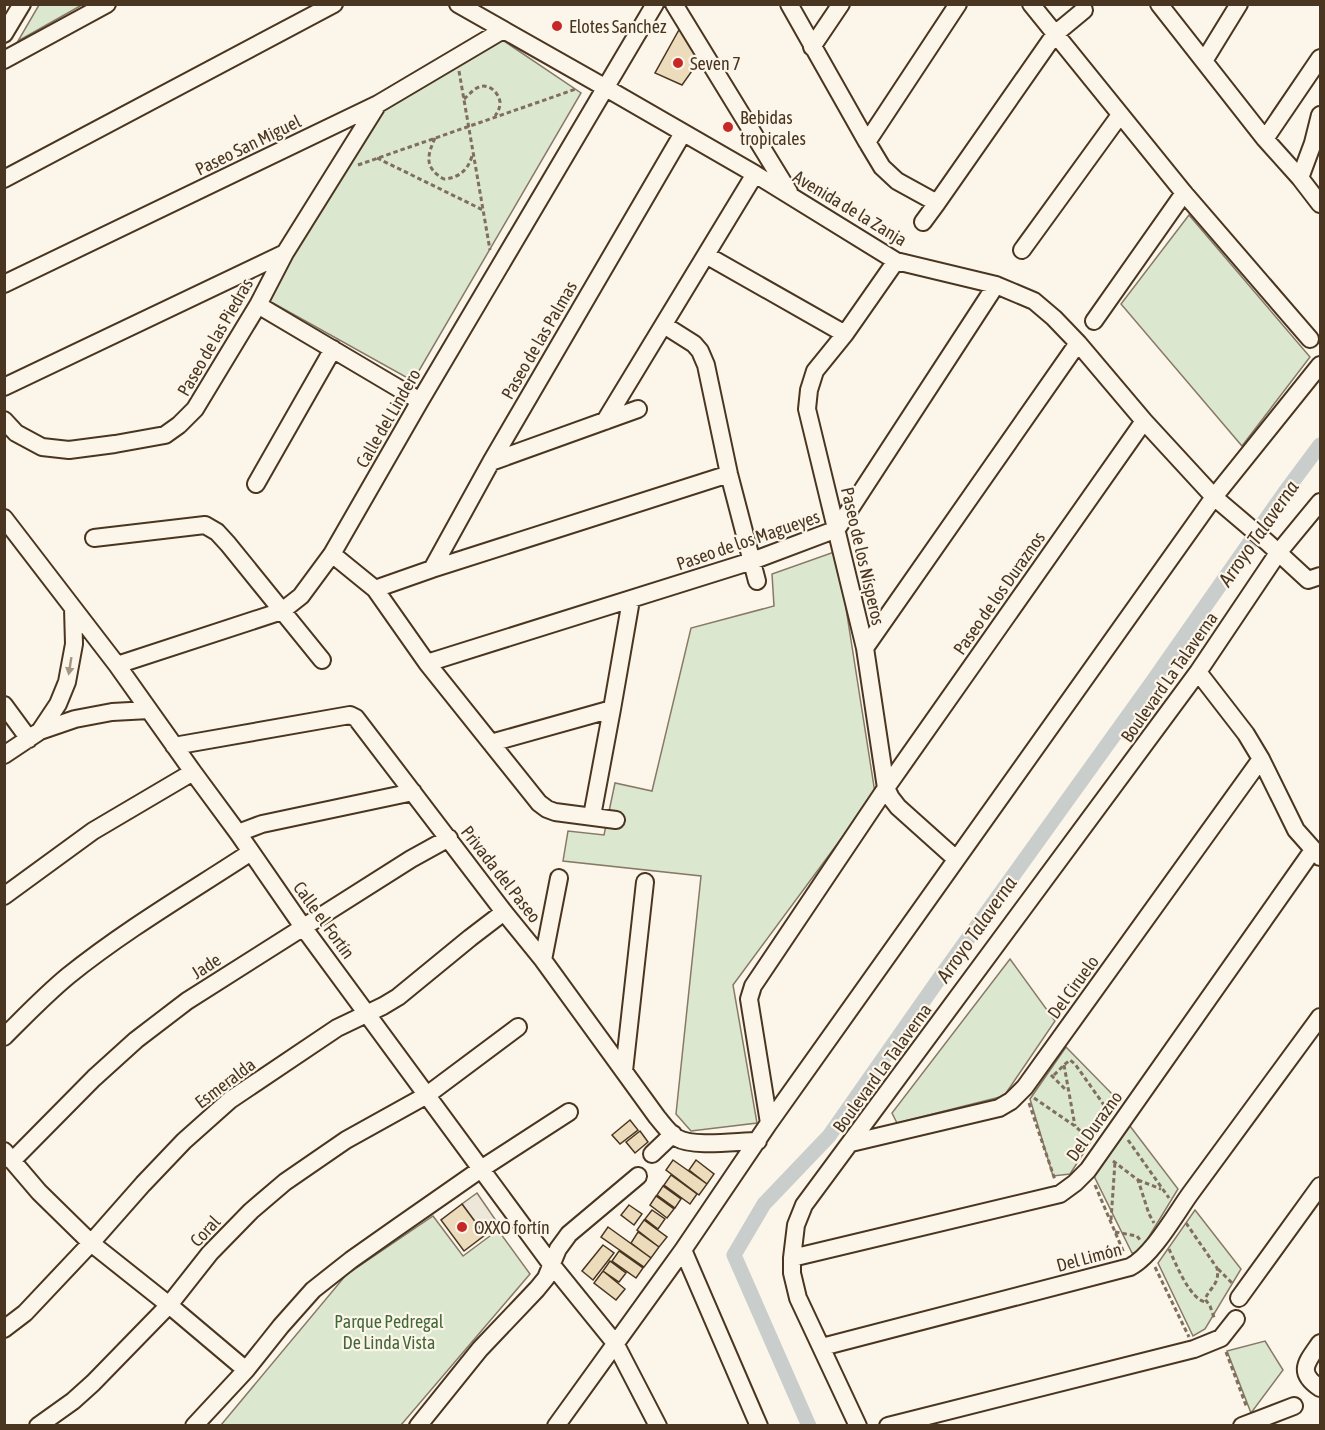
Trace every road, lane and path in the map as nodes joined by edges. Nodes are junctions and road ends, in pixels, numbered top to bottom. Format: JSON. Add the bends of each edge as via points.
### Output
{"nodes":[{"id":1,"x":22,"y":4,"type":"edge"},
{"id":2,"x":107,"y":4,"type":"edge"},
{"id":3,"x":334,"y":4,"type":"edge"},
{"id":4,"x":458,"y":4,"type":"edge"},
{"id":5,"x":655,"y":4,"type":"edge"},
{"id":6,"x":674,"y":4,"type":"edge"},
{"id":7,"x":789,"y":4,"type":"edge"},
{"id":8,"x":841,"y":4,"type":"edge"},
{"id":9,"x":958,"y":4,"type":"edge"},
{"id":10,"x":1031,"y":4,"type":"edge"},
{"id":11,"x":1159,"y":4,"type":"edge"},
{"id":12,"x":1239,"y":4,"type":"edge"},
{"id":13,"x":1084,"y":10,"type":"dead end"},
{"id":14,"x":503,"y":30,"type":"junction"},
{"id":15,"x":4,"y":34,"type":"edge"},
{"id":16,"x":1056,"y":34,"type":"junction"},
{"id":17,"x":812,"y":47,"type":"junction"},
{"id":18,"x":1320,"y":58,"type":"edge"},
{"id":19,"x":4,"y":60,"type":"edge"},
{"id":20,"x":1204,"y":61,"type":"junction"},
{"id":21,"x":459,"y":70,"type":"dead end"},
{"id":22,"x":606,"y":88,"type":"junction"},
{"id":23,"x":576,"y":89,"type":"dead end"},
{"id":24,"x":464,"y":99,"type":"junction"},
{"id":25,"x":378,"y":104,"type":"junction"},
{"id":26,"x":1120,"y":115,"type":"junction"},
{"id":27,"x":1320,"y":115,"type":"edge"},
{"id":28,"x":494,"y":118,"type":"junction"},
{"id":29,"x":683,"y":133,"type":"junction"},
{"id":30,"x":435,"y":138,"type":"junction"},
{"id":31,"x":1265,"y":138,"type":"junction"},
{"id":32,"x":867,"y":142,"type":"junction"},
{"id":33,"x":473,"y":153,"type":"junction"},
{"id":34,"x":377,"y":158,"type":"junction"},
{"id":35,"x":351,"y":167,"type":"dead end"},
{"id":36,"x":755,"y":174,"type":"junction"},
{"id":37,"x":1300,"y":178,"type":"junction"},
{"id":38,"x":4,"y":179,"type":"edge"},
{"id":39,"x":1184,"y":194,"type":"junction"},
{"id":40,"x":791,"y":195,"type":"junction"},
{"id":41,"x":937,"y":203,"type":"junction"},
{"id":42,"x":1320,"y":204,"type":"edge"},
{"id":43,"x":483,"y":210,"type":"junction"},
{"id":44,"x":923,"y":222,"type":"dead end"},
{"id":45,"x":490,"y":250,"type":"dead end"},
{"id":46,"x":1022,"y":250,"type":"dead end"},
{"id":47,"x":285,"y":253,"type":"junction"},
{"id":48,"x":706,"y":255,"type":"junction"},
{"id":49,"x":896,"y":261,"type":"junction"},
{"id":50,"x":4,"y":284,"type":"edge"},
{"id":51,"x":996,"y":285,"type":"junction"},
{"id":52,"x":258,"y":305,"type":"junction"},
{"id":53,"x":1094,"y":321,"type":"dead end"},
{"id":54,"x":664,"y":325,"type":"junction"},
{"id":55,"x":845,"y":333,"type":"junction"},
{"id":56,"x":1310,"y":339,"type":"dead end"},
{"id":57,"x":1078,"y":344,"type":"junction"},
{"id":58,"x":333,"y":349,"type":"junction"},
{"id":59,"x":1320,"y":364,"type":"edge"},
{"id":60,"x":4,"y":387,"type":"edge"},
{"id":61,"x":420,"y":401,"type":"junction"},
{"id":62,"x":638,"y":409,"type":"dead end"},
{"id":63,"x":4,"y":420,"type":"edge"},
{"id":64,"x":605,"y":420,"type":"junction"},
{"id":65,"x":1144,"y":421,"type":"junction"},
{"id":66,"x":491,"y":462,"type":"junction"},
{"id":67,"x":729,"y":474,"type":"junction"},
{"id":68,"x":256,"y":484,"type":"dead end"},
{"id":69,"x":1214,"y":497,"type":"junction"},
{"id":70,"x":1319,"y":509,"type":"edge"},
{"id":71,"x":4,"y":518,"type":"edge"},
{"id":72,"x":837,"y":529,"type":"junction"},
{"id":73,"x":94,"y":538,"type":"dead end"},
{"id":74,"x":1273,"y":548,"type":"junction"},
{"id":75,"x":332,"y":554,"type":"junction"},
{"id":76,"x":752,"y":561,"type":"junction"},
{"id":77,"x":432,"y":569,"type":"junction"},
{"id":78,"x":1320,"y":576,"type":"edge"},
{"id":79,"x":757,"y":582,"type":"dead end"},
{"id":80,"x":375,"y":589,"type":"junction"},
{"id":81,"x":631,"y":600,"type":"junction"},
{"id":82,"x":73,"y":608,"type":"junction"},
{"id":83,"x":282,"y":611,"type":"junction"},
{"id":84,"x":865,"y":648,"type":"junction"},
{"id":85,"x":322,"y":660,"type":"dead end"},
{"id":86,"x":427,"y":663,"type":"junction"},
{"id":87,"x":117,"y":665,"type":"junction"},
{"id":88,"x":1198,"y":672,"type":"junction"},
{"id":89,"x":4,"y":705,"type":"edge"},
{"id":90,"x":612,"y":709,"type":"junction"},
{"id":91,"x":149,"y":710,"type":"junction"},
{"id":92,"x":35,"y":735,"type":"junction"},
{"id":93,"x":490,"y":743,"type":"junction"},
{"id":94,"x":174,"y":746,"type":"junction"},
{"id":95,"x":4,"y":755,"type":"edge"},
{"id":96,"x":1261,"y":759,"type":"junction"},
{"id":97,"x":193,"y":772,"type":"junction"},
{"id":98,"x":886,"y":788,"type":"junction"},
{"id":99,"x":413,"y":792,"type":"junction"},
{"id":100,"x":592,"y":816,"type":"junction"},
{"id":101,"x":616,"y":820,"type":"dead end"},
{"id":102,"x":238,"y":833,"type":"junction"},
{"id":103,"x":449,"y":838,"type":"junction"},
{"id":104,"x":251,"y":852,"type":"junction"},
{"id":105,"x":1317,"y":854,"type":"edge"},
{"id":106,"x":956,"y":860,"type":"junction"},
{"id":107,"x":559,"y":878,"type":"dead end"},
{"id":108,"x":645,"y":882,"type":"dead end"},
{"id":109,"x":4,"y":896,"type":"edge"},
{"id":110,"x":504,"y":912,"type":"junction"},
{"id":111,"x":303,"y":927,"type":"junction"},
{"id":112,"x":543,"y":960,"type":"junction"},
{"id":113,"x":367,"y":1013,"type":"junction"},
{"id":114,"x":1320,"y":1017,"type":"edge"},
{"id":115,"x":518,"y":1026,"type":"dead end"},
{"id":116,"x":4,"y":1037,"type":"edge"},
{"id":117,"x":1060,"y":1039,"type":"junction"},
{"id":118,"x":1041,"y":1064,"type":"junction"},
{"id":119,"x":624,"y":1071,"type":"junction"},
{"id":120,"x":1029,"y":1093,"type":"junction"},
{"id":121,"x":1069,"y":1093,"type":"junction"},
{"id":122,"x":427,"y":1095,"type":"junction"},
{"id":123,"x":569,"y":1112,"type":"dead end"},
{"id":124,"x":769,"y":1123,"type":"junction"},
{"id":125,"x":1075,"y":1125,"type":"junction"},
{"id":126,"x":673,"y":1134,"type":"junction"},
{"id":127,"x":758,"y":1141,"type":"junction"},
{"id":128,"x":851,"y":1143,"type":"junction"},
{"id":129,"x":1101,"y":1152,"type":"junction"},
{"id":130,"x":652,"y":1154,"type":"dead end"},
{"id":131,"x":8,"y":1156,"type":"edge"},
{"id":132,"x":1114,"y":1162,"type":"junction"},
{"id":133,"x":481,"y":1169,"type":"junction"},
{"id":134,"x":1088,"y":1170,"type":"junction"},
{"id":135,"x":638,"y":1176,"type":"dead end"},
{"id":136,"x":1138,"y":1180,"type":"junction"},
{"id":137,"x":1320,"y":1186,"type":"edge"},
{"id":138,"x":1163,"y":1189,"type":"dead end"},
{"id":139,"x":1060,"y":1194,"type":"junction"},
{"id":140,"x":1111,"y":1222,"type":"junction"},
{"id":141,"x":1115,"y":1232,"type":"junction"},
{"id":142,"x":1161,"y":1235,"type":"junction"},
{"id":143,"x":91,"y":1243,"type":"junction"},
{"id":144,"x":683,"y":1250,"type":"junction"},
{"id":145,"x":1149,"y":1253,"type":"junction"},
{"id":146,"x":792,"y":1258,"type":"junction"},
{"id":147,"x":551,"y":1264,"type":"junction"},
{"id":148,"x":1130,"y":1267,"type":"junction"},
{"id":149,"x":1217,"y":1268,"type":"dead end"},
{"id":150,"x":1240,"y":1296,"type":"joint"},
{"id":151,"x":1206,"y":1302,"type":"dead end"},
{"id":152,"x":169,"y":1305,"type":"junction"},
{"id":153,"x":1236,"y":1319,"type":"dead end"},
{"id":154,"x":4,"y":1329,"type":"edge"},
{"id":155,"x":615,"y":1342,"type":"junction"},
{"id":156,"x":1320,"y":1343,"type":"edge"},
{"id":157,"x":822,"y":1347,"type":"junction"},
{"id":158,"x":1194,"y":1349,"type":"junction"},
{"id":159,"x":246,"y":1370,"type":"junction"},
{"id":160,"x":1320,"y":1388,"type":"edge"},
{"id":161,"x":1294,"y":1406,"type":"dead end"},
{"id":162,"x":38,"y":1425,"type":"edge"},
{"id":163,"x":194,"y":1425,"type":"edge"},
{"id":164,"x":418,"y":1425,"type":"edge"},
{"id":165,"x":556,"y":1425,"type":"edge"},
{"id":166,"x":658,"y":1425,"type":"edge"},
{"id":167,"x":759,"y":1425,"type":"edge"},
{"id":168,"x":858,"y":1425,"type":"edge"},
{"id":169,"x":888,"y":1425,"type":"edge"},
{"id":170,"x":1242,"y":1425,"type":"edge"}],
"edges":[{"from":1,"to":15,"type":"street"},
{"from":2,"to":19,"type":"street"},
{"from":3,"to":38,"type":"street"},
{"from":4,"to":14,"type":"street","name":"Avenida de la Zanja"},
{"from":5,"to":22,"type":"street","name":"Calle del Lindero"},
{"from":6,"to":40,"type":"street"},
{"from":7,"to":17,"type":"street"},
{"from":8,"to":17,"type":"street"},
{"from":9,"to":32,"type":"street"},
{"from":10,"to":16,"type":"street"},
{"from":11,"to":20,"type":"street"},
{"from":12,"to":20,"type":"street"},
{"from":13,"to":16,"type":"street"},
{"from":14,"to":22,"type":"street","name":"Avenida de la Zanja"},
{"from":14,"to":25,"type":"street","name":"Paseo San Miguel"},
{"from":16,"to":26,"type":"street"},
{"from":16,"to":41,"type":"street"},
{"from":17,"to":32,"type":"street"},
{"from":18,"to":31,"type":"street"},
{"from":20,"to":31,"type":"street"},
{"from":21,"to":24,"type":"path"},
{"from":22,"to":29,"type":"street","name":"Avenida de la Zanja"},
{"from":22,"to":61,"type":"street","name":"Calle del Lindero"},
{"from":23,"to":28,"type":"path"},
{"from":24,"to":28,"type":"path","via":[[478,87],[492,89],[500,101]]},
{"from":24,"to":33,"type":"path"},
{"from":25,"to":47,"type":"street","name":"Paseo de las Piedras"},
{"from":25,"to":50,"type":"street","name":"Paseo San Miguel"},
{"from":26,"to":39,"type":"street"},
{"from":26,"to":46,"type":"street"},
{"from":27,"to":37,"type":"street"},
{"from":28,"to":30,"type":"path"},
{"from":29,"to":36,"type":"street","name":"Avenida de la Zanja"},
{"from":29,"to":66,"type":"street","name":"Paseo de las Palmas"},
{"from":30,"to":33,"type":"path","via":[[428,160],[444,178],[456,177],[468,168]]},
{"from":30,"to":34,"type":"path"},
{"from":31,"to":37,"type":"street"},
{"from":32,"to":41,"type":"street","via":[[882,167],[897,181]]},
{"from":33,"to":43,"type":"path"},
{"from":34,"to":35,"type":"path"},
{"from":34,"to":43,"type":"path"},
{"from":36,"to":40,"type":"street","name":"Avenida de la Zanja"},
{"from":36,"to":48,"type":"street"},
{"from":37,"to":42,"type":"street"},
{"from":39,"to":53,"type":"street"},
{"from":39,"to":56,"type":"street"},
{"from":40,"to":49,"type":"street","name":"Avenida de la Zanja"},
{"from":41,"to":44,"type":"street"},
{"from":43,"to":45,"type":"path"},
{"from":47,"to":52,"type":"street","name":"Paseo de las Piedras"},
{"from":47,"to":60,"type":"street"},
{"from":48,"to":54,"type":"street"},
{"from":48,"to":55,"type":"street"},
{"from":49,"to":51,"type":"street","name":"Avenida de la Zanja"},
{"from":49,"to":55,"type":"street","name":"Paseo de los Nísperos"},
{"from":51,"to":57,"type":"street","name":"Avenida de la Zanja","via":[[1034,302]]},
{"from":51,"to":72,"type":"street","name":"Paseo de los Magueyes"},
{"from":52,"to":58,"type":"street"},
{"from":52,"to":63,"type":"street","name":"Paseo de las Piedras","via":[[195,410],[165,435],[69,450],[42,447],[16,433]]},
{"from":54,"to":64,"type":"street"},
{"from":54,"to":67,"type":"street","via":[[700,351]]},
{"from":55,"to":72,"type":"street","name":"Paseo de los Nísperos","via":[[815,371],[807,409]]},
{"from":57,"to":65,"type":"street","name":"Avenida de la Zanja"},
{"from":57,"to":84,"type":"street"},
{"from":58,"to":61,"type":"street"},
{"from":58,"to":68,"type":"street"},
{"from":59,"to":69,"type":"street"},
{"from":61,"to":75,"type":"street","name":"Calle del Lindero"},
{"from":62,"to":64,"type":"street"},
{"from":64,"to":66,"type":"street"},
{"from":65,"to":69,"type":"street","name":"Avenida de la Zanja"},
{"from":65,"to":98,"type":"street","name":"Paseo de los Duraznos"},
{"from":66,"to":77,"type":"street","name":"Paseo de las Palmas"},
{"from":67,"to":76,"type":"street"},
{"from":67,"to":77,"type":"street"},
{"from":69,"to":74,"type":"street","name":"Avenida de la Zanja"},
{"from":69,"to":106,"type":"street"},
{"from":70,"to":74,"type":"street","name":"Boulevard La Talaverna"},
{"from":71,"to":82,"type":"street","name":"Calle el Fortín"},
{"from":72,"to":76,"type":"street","name":"Paseo de los Magueyes"},
{"from":72,"to":84,"type":"street","name":"Paseo de los Nísperos"},
{"from":73,"to":83,"type":"street","via":[[205,525],[228,544]]},
{"from":74,"to":78,"type":"street","name":"Avenida de la Zanja","via":[[1308,580]]},
{"from":74,"to":88,"type":"street","name":"Boulevard La Talaverna"},
{"from":75,"to":80,"type":"street"},
{"from":75,"to":83,"type":"street","name":"Calle del Lindero","via":[[301,596]]},
{"from":76,"to":79,"type":"street"},
{"from":76,"to":81,"type":"street","name":"Paseo de los Magueyes"},
{"from":77,"to":80,"type":"street"},
{"from":80,"to":86,"type":"street"},
{"from":81,"to":86,"type":"street","name":"Paseo de los Magueyes"},
{"from":81,"to":90,"type":"street"},
{"from":82,"to":87,"type":"street","name":"Calle el Fortín"},
{"from":82,"to":92,"type":"street","one_way":true,"via":[[74,644],[67,682],[58,704]]},
{"from":83,"to":85,"type":"street"},
{"from":83,"to":87,"type":"street","name":"Calle del Lindero"},
{"from":84,"to":98,"type":"street","name":"Paseo de los Nísperos"},
{"from":86,"to":93,"type":"street"},
{"from":87,"to":91,"type":"street","name":"Calle el Fortín"},
{"from":88,"to":96,"type":"street"},
{"from":88,"to":128,"type":"street","name":"Boulevard La Talaverna"},
{"from":89,"to":92,"type":"street"},
{"from":90,"to":93,"type":"street"},
{"from":90,"to":100,"type":"street"},
{"from":91,"to":92,"type":"street","via":[[75,719]]},
{"from":91,"to":94,"type":"street","name":"Calle el Fortín"},
{"from":92,"to":95,"type":"street"},
{"from":93,"to":100,"type":"street","via":[[547,810]]},
{"from":94,"to":97,"type":"street","name":"Calle el Fortín"},
{"from":94,"to":99,"type":"street","name":"Privada del Paseo","via":[[353,716]]},
{"from":96,"to":105,"type":"street","via":[[1296,830]]},
{"from":96,"to":117,"type":"street","name":"Del Ciruelo"},
{"from":97,"to":102,"type":"street","name":"Calle el Fortín"},
{"from":97,"to":109,"type":"street","via":[[93,831]]},
{"from":98,"to":106,"type":"street","name":"Paseo de los Nísperos","via":[[898,807]]},
{"from":98,"to":124,"type":"street","name":"Paseo de los Duraznos","via":[[753,986],[749,999]]},
{"from":99,"to":102,"type":"street","via":[[262,824]]},
{"from":99,"to":103,"type":"street","name":"Privada del Paseo"},
{"from":100,"to":101,"type":"street"},
{"from":102,"to":104,"type":"street","name":"Calle el Fortín"},
{"from":103,"to":110,"type":"street","name":"Privada del Paseo"},
{"from":103,"to":111,"type":"street","name":"Jade"},
{"from":104,"to":111,"type":"street","name":"Calle el Fortín"},
{"from":104,"to":116,"type":"street","via":[[67,977]]},
{"from":105,"to":129,"type":"street","name":"Del Durazno"},
{"from":106,"to":124,"type":"street"},
{"from":107,"to":112,"type":"street"},
{"from":108,"to":119,"type":"street"},
{"from":110,"to":112,"type":"street","name":"Privada del Paseo"},
{"from":110,"to":113,"type":"street","name":"Esmeralda","via":[[398,996]]},
{"from":111,"to":113,"type":"street","name":"Calle el Fortín"},
{"from":111,"to":131,"type":"street","name":"Jade","via":[[187,1001],[136,1040]]},
{"from":112,"to":119,"type":"street","name":"Privada del Paseo"},
{"from":113,"to":122,"type":"street","name":"Calle el Fortín"},
{"from":113,"to":143,"type":"street","name":"Esmeralda","via":[[337,1028],[231,1100],[184,1141]]},
{"from":114,"to":142,"type":"street","name":"Del Limón"},
{"from":115,"to":122,"type":"street","name":"Coral"},
{"from":117,"to":118,"type":"street","name":"Del Ciruelo"},
{"from":117,"to":121,"type":"path"},
{"from":118,"to":120,"type":"street","name":"Del Ciruelo"},
{"from":118,"to":121,"type":"path"},
{"from":119,"to":126,"type":"street","name":"Privada del Paseo"},
{"from":120,"to":125,"type":"path"},
{"from":120,"to":128,"type":"street","name":"Del Ciruelo","via":[[999,1108]]},
{"from":120,"to":139,"type":"path"},
{"from":121,"to":125,"type":"path"},
{"from":122,"to":133,"type":"street","name":"Calle el Fortín"},
{"from":122,"to":152,"type":"street","name":"Coral","via":[[346,1140],[285,1182],[210,1253]]},
{"from":123,"to":133,"type":"street"},
{"from":124,"to":127,"type":"street"},
{"from":125,"to":129,"type":"path"},
{"from":126,"to":127,"type":"street","via":[[689,1142]]},
{"from":126,"to":130,"type":"street"},
{"from":127,"to":144,"type":"street"},
{"from":128,"to":146,"type":"street","name":"Boulevard La Talaverna","via":[[804,1205],[796,1225]]},
{"from":129,"to":132,"type":"path"},
{"from":129,"to":134,"type":"street","name":"Del Durazno"},
{"from":131,"to":143,"type":"street"},
{"from":132,"to":136,"type":"path"},
{"from":132,"to":140,"type":"path"},
{"from":133,"to":147,"type":"street","name":"Calle el Fortín"},
{"from":133,"to":159,"type":"street","via":[[313,1290]]},
{"from":134,"to":139,"type":"street","name":"Del Durazno"},
{"from":134,"to":140,"type":"path"},
{"from":135,"to":147,"type":"street","via":[[569,1234]]},
{"from":136,"to":138,"type":"path"},
{"from":136,"to":142,"type":"path"},
{"from":137,"to":150,"type":"street"},
{"from":139,"to":146,"type":"street","name":"Del Durazno"},
{"from":140,"to":141,"type":"path"},
{"from":141,"to":145,"type":"path","via":[[1137,1236]]},
{"from":141,"to":148,"type":"path"},
{"from":142,"to":145,"type":"street","name":"Del Limón"},
{"from":142,"to":151,"type":"path","via":[[1189,1289]]},
{"from":143,"to":152,"type":"street"},
{"from":143,"to":154,"type":"street","name":"Esmeralda"},
{"from":144,"to":155,"type":"street"},
{"from":144,"to":167,"type":"street"},
{"from":145,"to":148,"type":"street","name":"Del Limón"},
{"from":145,"to":158,"type":"path"},
{"from":146,"to":157,"type":"street","name":"Boulevard La Talaverna","via":[[798,1298]]},
{"from":147,"to":155,"type":"street","name":"Calle el Fortín"},
{"from":147,"to":164,"type":"street","via":[[537,1289],[480,1349]]},
{"from":148,"to":157,"type":"street","name":"Del Limón"},
{"from":149,"to":150,"type":"path"},
{"from":152,"to":159,"type":"street"},
{"from":152,"to":162,"type":"street","name":"Coral","via":[[93,1383]]},
{"from":153,"to":158,"type":"street","via":[[1221,1338]]},
{"from":155,"to":165,"type":"street"},
{"from":155,"to":166,"type":"street","name":"Calle el Fortín"},
{"from":156,"to":160,"type":"street","via":[[1305,1370]]},
{"from":157,"to":168,"type":"street","name":"Boulevard La Talaverna"},
{"from":158,"to":169,"type":"street"},
{"from":159,"to":163,"type":"street"},
{"from":161,"to":170,"type":"street"}]}
